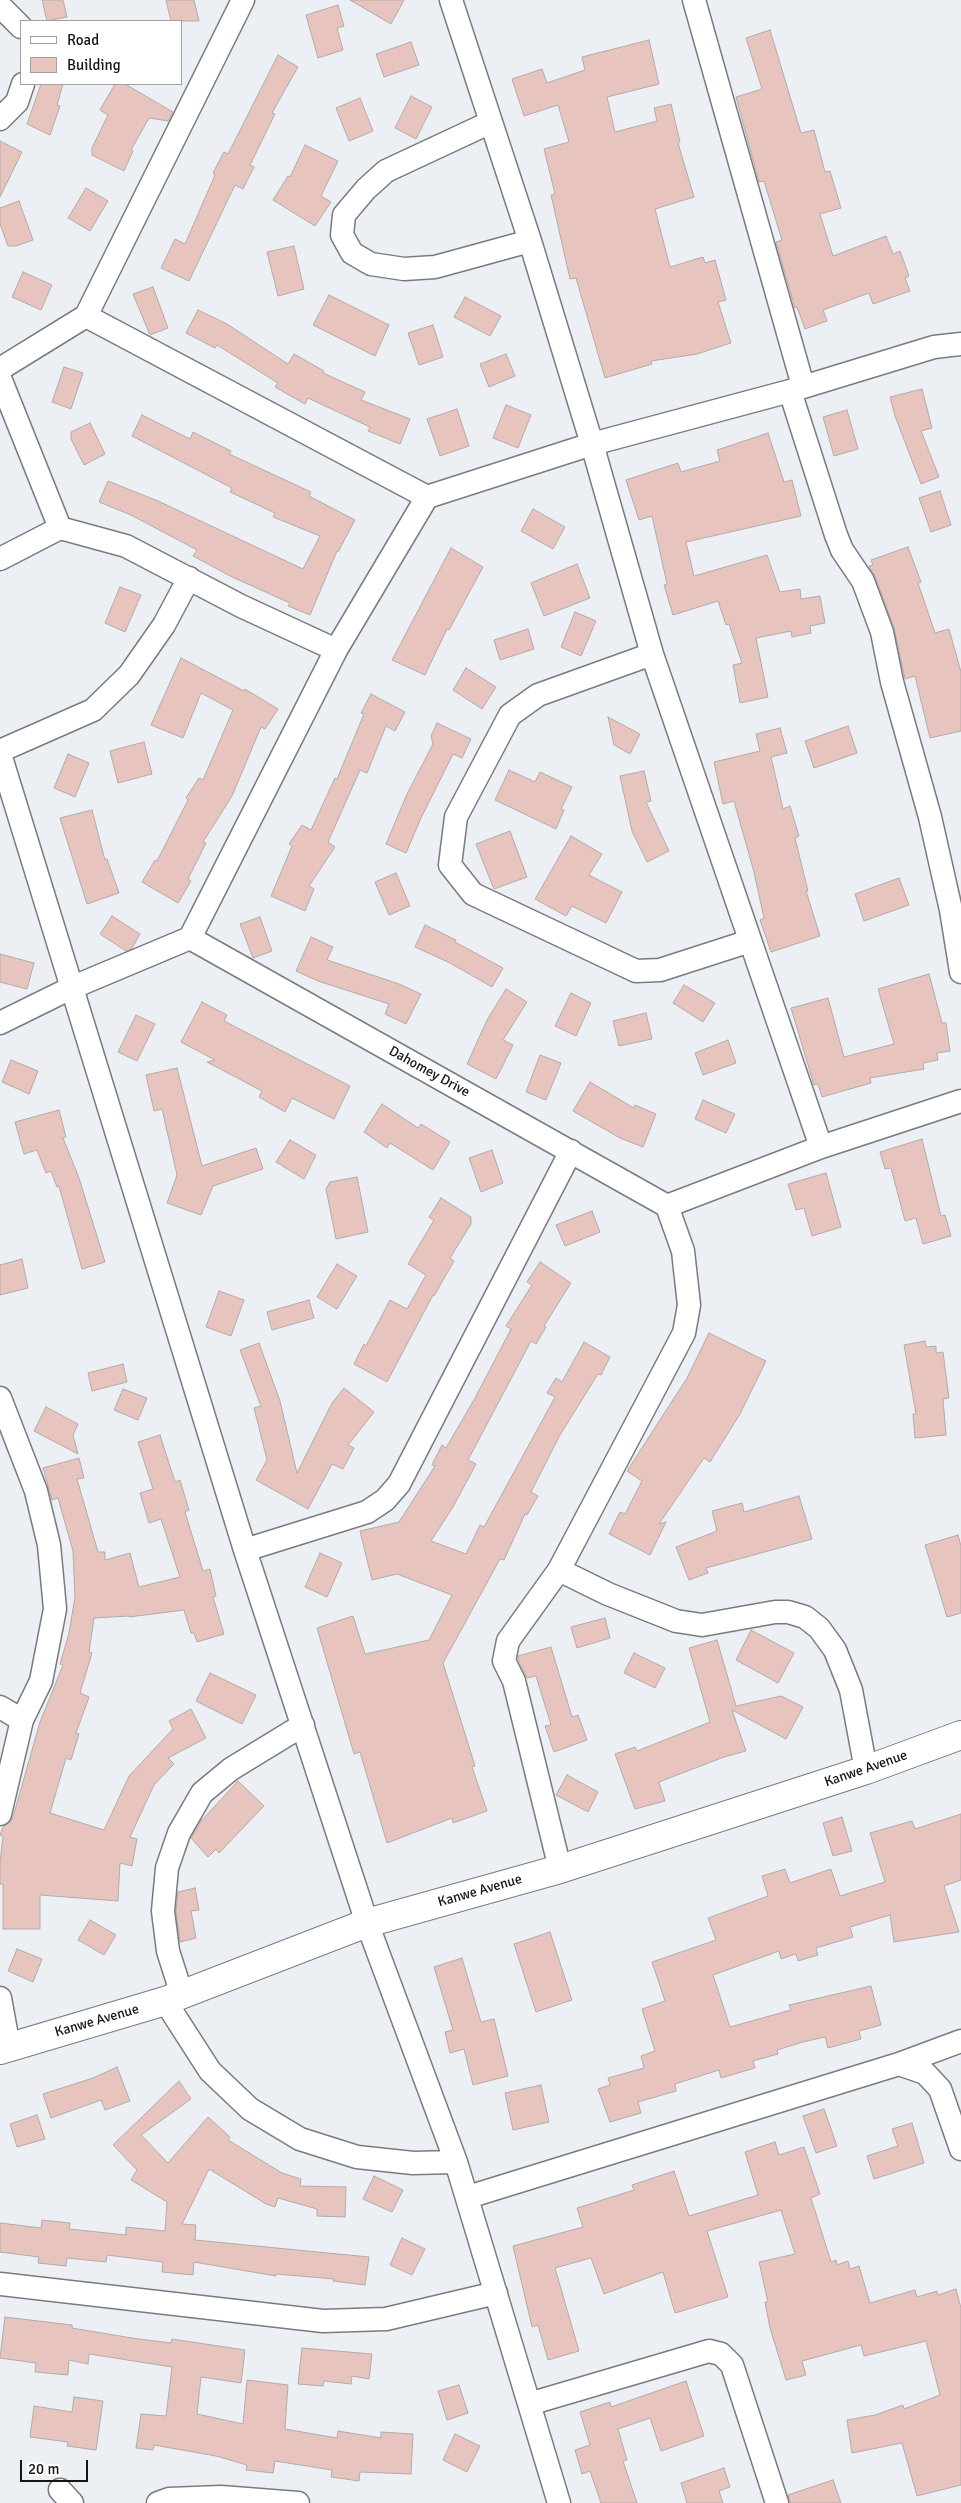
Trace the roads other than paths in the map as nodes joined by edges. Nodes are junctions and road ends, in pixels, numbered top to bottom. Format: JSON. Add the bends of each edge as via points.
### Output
{"nodes":[{"id":1,"x":243,"y":0,"type":"edge"},
{"id":2,"x":450,"y":0,"type":"edge"},
{"id":3,"x":694,"y":0,"type":"edge"},
{"id":4,"x":0,"y":6,"type":"edge"},
{"id":5,"x":20,"y":26,"type":"edge"},
{"id":6,"x":23,"y":85,"type":"edge"},
{"id":7,"x":0,"y":119,"type":"edge"},
{"id":8,"x":491,"y":122,"type":"junction"},
{"id":9,"x":530,"y":241,"type":"junction"},
{"id":10,"x":86,"y":316,"type":"junction"},
{"id":11,"x":961,"y":344,"type":"edge"},
{"id":12,"x":0,"y":369,"type":"edge"},
{"id":13,"x":0,"y":378,"type":"edge"},
{"id":14,"x":796,"y":389,"type":"junction"},
{"id":15,"x":592,"y":444,"type":"junction"},
{"id":16,"x":427,"y":497,"type":"junction"},
{"id":17,"x":60,"y":528,"type":"junction"},
{"id":18,"x":0,"y":559,"type":"edge"},
{"id":19,"x":189,"y":578,"type":"junction"},
{"id":20,"x":336,"y":650,"type":"junction"},
{"id":21,"x":652,"y":654,"type":"junction"},
{"id":22,"x":0,"y":753,"type":"edge"},
{"id":23,"x":190,"y":938,"type":"junction"},
{"id":24,"x":750,"y":941,"type":"junction"},
{"id":25,"x":961,"y":972,"type":"edge"},
{"id":26,"x":71,"y":988,"type":"junction"},
{"id":27,"x":0,"y":1024,"type":"edge"},
{"id":28,"x":961,"y":1101,"type":"edge"},
{"id":29,"x":821,"y":1147,"type":"junction"},
{"id":30,"x":571,"y":1151,"type":"junction"},
{"id":31,"x":667,"y":1206,"type":"junction"},
{"id":32,"x":0,"y":1398,"type":"edge"},
{"id":33,"x":245,"y":1550,"type":"junction"},
{"id":34,"x":560,"y":1570,"type":"junction"},
{"id":35,"x":0,"y":1707,"type":"edge"},
{"id":36,"x":22,"y":1720,"type":"junction"},
{"id":37,"x":303,"y":1725,"type":"junction"},
{"id":38,"x":961,"y":1735,"type":"edge"},
{"id":39,"x":866,"y":1770,"type":"junction"},
{"id":40,"x":0,"y":1814,"type":"edge"},
{"id":41,"x":560,"y":1869,"type":"junction"},
{"id":42,"x":367,"y":1923,"type":"junction"},
{"id":43,"x":0,"y":1998,"type":"edge"},
{"id":44,"x":174,"y":1998,"type":"junction"},
{"id":45,"x":961,"y":2040,"type":"edge"},
{"id":46,"x":4,"y":2048,"type":"edge"},
{"id":47,"x":899,"y":2064,"type":"junction"},
{"id":48,"x":961,"y":2149,"type":"edge"},
{"id":49,"x":456,"y":2162,"type":"junction"},
{"id":50,"x":468,"y":2197,"type":"junction"},
{"id":51,"x":0,"y":2284,"type":"edge"},
{"id":52,"x":496,"y":2293,"type":"junction"},
{"id":53,"x":529,"y":2404,"type":"junction"},
{"id":54,"x":158,"y":2503,"type":"edge"},
{"id":55,"x":298,"y":2503,"type":"edge"},
{"id":56,"x":559,"y":2503,"type":"edge"},
{"id":57,"x":777,"y":2503,"type":"edge"}],
"edges":[{"from":1,"to":10,"type":"street"},
{"from":2,"to":8,"type":"street"},
{"from":3,"to":14,"type":"street"},
{"from":4,"to":5,"type":"street"},
{"from":6,"to":7,"type":"street","via":[[17,102]]},
{"from":8,"to":9,"type":"street"},
{"from":8,"to":9,"type":"street","via":[[386,171],[344,215],[342,236],[352,253],[371,264],[404,270],[435,267]]},
{"from":9,"to":15,"type":"street"},
{"from":10,"to":12,"type":"street"},
{"from":10,"to":16,"type":"street"},
{"from":11,"to":14,"type":"street","via":[[934,347]]},
{"from":13,"to":17,"type":"street"},
{"from":14,"to":15,"type":"street"},
{"from":14,"to":25,"type":"street","via":[[836,535],[863,581],[882,632],[892,682],[930,817]]},
{"from":15,"to":16,"type":"street"},
{"from":15,"to":21,"type":"street"},
{"from":16,"to":20,"type":"street"},
{"from":17,"to":18,"type":"street"},
{"from":17,"to":19,"type":"street","via":[[126,546]]},
{"from":19,"to":20,"type":"street","via":[[240,606]]},
{"from":19,"to":22,"type":"street","via":[[164,625],[129,675],[93,710]]},
{"from":20,"to":23,"type":"street"},
{"from":21,"to":24,"type":"street"},
{"from":21,"to":24,"type":"street","via":[[538,695],[510,715],[456,817],[450,865],[473,894],[636,971],[660,970]]},
{"from":22,"to":26,"type":"street"},
{"from":23,"to":26,"type":"street"},
{"from":23,"to":30,"type":"street","name":"Dahomey Drive"},
{"from":24,"to":29,"type":"street"},
{"from":26,"to":27,"type":"street"},
{"from":26,"to":33,"type":"street"},
{"from":28,"to":29,"type":"street"},
{"from":29,"to":31,"type":"street"},
{"from":30,"to":31,"type":"street","name":"Dahomey Drive"},
{"from":30,"to":33,"type":"street","via":[[399,1484],[385,1500],[367,1512]]},
{"from":31,"to":34,"type":"street","via":[[683,1251],[689,1305],[684,1333]]},
{"from":32,"to":36,"type":"street","via":[[36,1491],[49,1545],[55,1608],[41,1681]]},
{"from":33,"to":37,"type":"street"},
{"from":34,"to":39,"type":"street","via":[[615,1597],[676,1621],[702,1625],[775,1612],[805,1617],[819,1628],[835,1650],[851,1690]]},
{"from":34,"to":41,"type":"street","via":[[508,1641],[504,1661],[514,1681]]},
{"from":35,"to":36,"type":"street"},
{"from":36,"to":40,"type":"street"},
{"from":37,"to":42,"type":"street"},
{"from":37,"to":44,"type":"street","via":[[231,1769],[202,1792],[180,1833],[167,1868],[163,1911]]},
{"from":38,"to":39,"type":"main road","name":"Kanwe Avenue"},
{"from":39,"to":41,"type":"main road","name":"Kanwe Avenue"},
{"from":41,"to":42,"type":"main road","name":"Kanwe Avenue"},
{"from":42,"to":44,"type":"main road","name":"Kanwe Avenue"},
{"from":42,"to":49,"type":"street"},
{"from":43,"to":46,"type":"street"},
{"from":44,"to":46,"type":"main road","name":"Kanwe Avenue"},
{"from":44,"to":49,"type":"street","via":[[210,2071],[250,2109],[300,2139],[356,2157],[413,2163]]},
{"from":45,"to":47,"type":"street"},
{"from":47,"to":48,"type":"street","via":[[925,2073],[940,2089]]},
{"from":47,"to":50,"type":"street"},
{"from":49,"to":50,"type":"street"},
{"from":50,"to":52,"type":"street"},
{"from":51,"to":52,"type":"street","via":[[323,2322],[386,2318]]},
{"from":52,"to":53,"type":"street"},
{"from":53,"to":56,"type":"street"},
{"from":53,"to":57,"type":"street","via":[[708,2352],[721,2354],[732,2365]]},
{"from":54,"to":55,"type":"street","via":[[169,2499],[221,2497]]}]}
